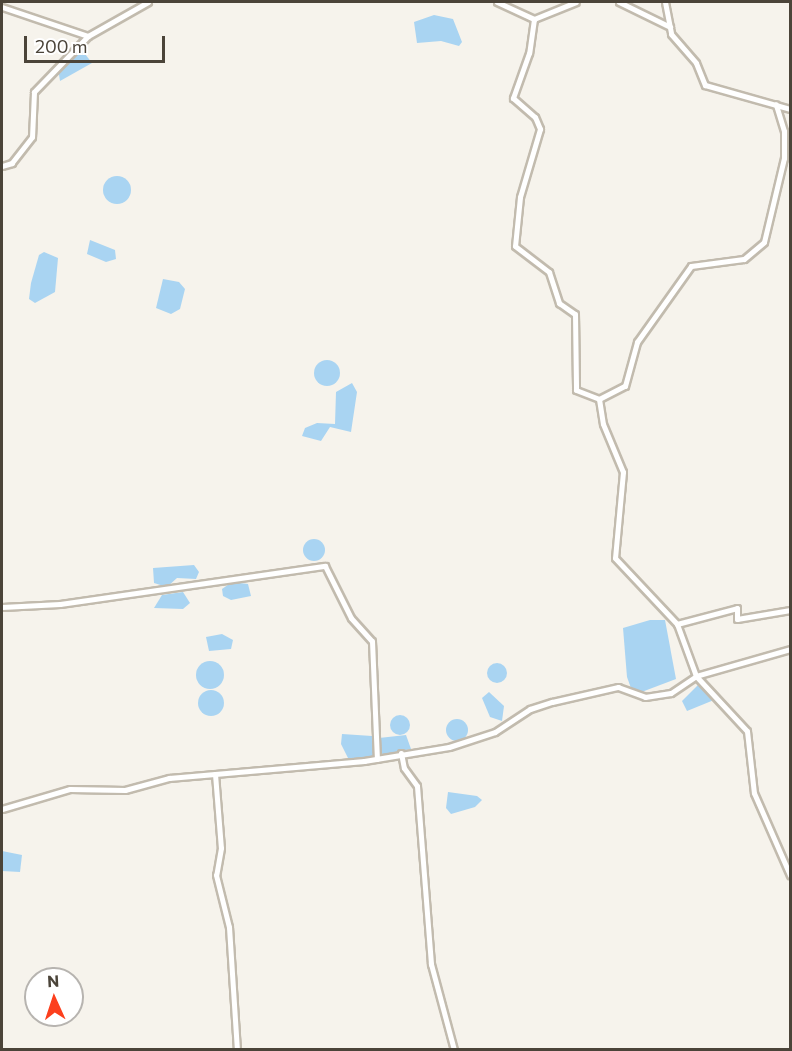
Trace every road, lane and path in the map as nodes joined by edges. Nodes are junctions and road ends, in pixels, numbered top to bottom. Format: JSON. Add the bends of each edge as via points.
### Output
{"nodes":[{"id":1,"x":148,"y":2,"type":"edge"},
{"id":2,"x":498,"y":2,"type":"edge"},
{"id":3,"x":576,"y":2,"type":"edge"},
{"id":4,"x":619,"y":2,"type":"edge"},
{"id":5,"x":665,"y":2,"type":"edge"},
{"id":6,"x":2,"y":8,"type":"edge"},
{"id":7,"x":534,"y":19,"type":"junction"},
{"id":8,"x":670,"y":27,"type":"junction"},
{"id":9,"x":87,"y":36,"type":"junction"},
{"id":10,"x":776,"y":104,"type":"junction"},
{"id":11,"x":790,"y":109,"type":"edge"},
{"id":12,"x":2,"y":166,"type":"edge"},
{"id":13,"x":599,"y":399,"type":"junction"},
{"id":14,"x":2,"y":607,"type":"edge"},
{"id":15,"x":790,"y":610,"type":"edge"},
{"id":16,"x":677,"y":624,"type":"junction"},
{"id":17,"x":790,"y":649,"type":"edge"},
{"id":18,"x":696,"y":676,"type":"junction"},
{"id":19,"x":401,"y":753,"type":"junction"},
{"id":20,"x":377,"y":759,"type":"junction"},
{"id":21,"x":215,"y":774,"type":"junction"},
{"id":22,"x":2,"y":809,"type":"edge"},
{"id":23,"x":790,"y":875,"type":"edge"},
{"id":24,"x":237,"y":1050,"type":"edge"},
{"id":25,"x":454,"y":1050,"type":"edge"}],
"edges":[{"from":1,"to":9,"type":"street"},
{"from":2,"to":7,"type":"street"},
{"from":3,"to":7,"type":"street"},
{"from":4,"to":8,"type":"street"},
{"from":5,"to":8,"type":"street"},
{"from":6,"to":9,"type":"street"},
{"from":7,"to":13,"type":"street","via":[[529,53],[513,98],[535,117],[540,129],[520,197],[515,246],[549,272],[560,303],[575,314],[576,390]]},
{"from":8,"to":10,"type":"street","via":[[682,50],[696,63],[705,85]]},
{"from":9,"to":12,"type":"street","via":[[34,92],[32,137],[12,164]]},
{"from":10,"to":11,"type":"street"},
{"from":10,"to":13,"type":"street","via":[[784,131],[784,158],[764,242],[744,259],[691,266],[637,342],[625,386]]},
{"from":13,"to":16,"type":"street","via":[[603,424],[620,454],[623,472],[615,558]]},
{"from":14,"to":20,"type":"street","via":[[60,604],[325,566],[351,618],[372,641]]},
{"from":15,"to":16,"type":"street","via":[[737,619],[737,608]]},
{"from":16,"to":18,"type":"street"},
{"from":17,"to":18,"type":"street"},
{"from":18,"to":19,"type":"street","via":[[670,693],[654,696],[633,694],[618,687],[552,702],[475,739]]},
{"from":18,"to":23,"type":"street","via":[[747,731],[754,793]]},
{"from":19,"to":20,"type":"street"},
{"from":19,"to":25,"type":"street","via":[[404,768],[417,786],[431,964]]},
{"from":20,"to":21,"type":"street"},
{"from":21,"to":22,"type":"street","via":[[169,778],[125,790],[70,789]]},
{"from":21,"to":24,"type":"street","via":[[221,848],[216,875],[229,927]]}]}
